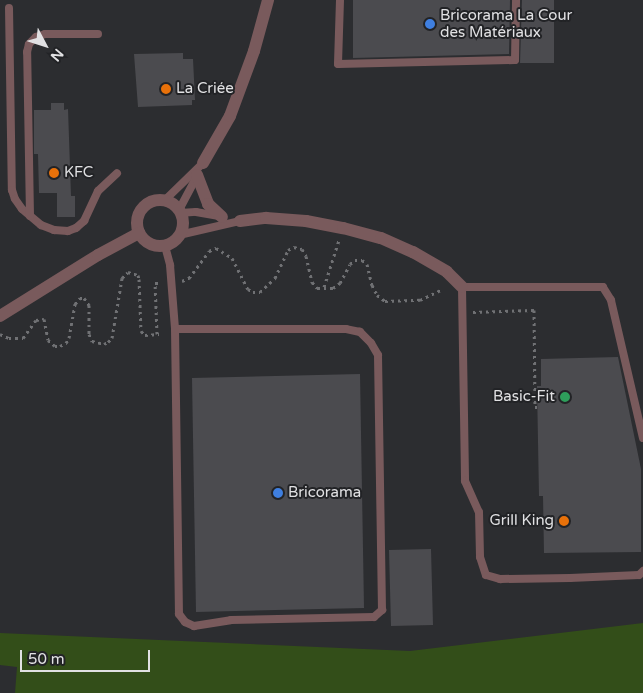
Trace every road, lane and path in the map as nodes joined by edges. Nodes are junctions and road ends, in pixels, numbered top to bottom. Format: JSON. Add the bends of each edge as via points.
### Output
{"nodes":[{"id":1,"x":268,"y":0,"type":"edge"},
{"id":2,"x":340,"y":0,"type":"edge"},
{"id":3,"x":516,"y":0,"type":"edge"},
{"id":4,"x":9,"y":8,"type":"dead end"},
{"id":5,"x":98,"y":34,"type":"dead end"},
{"id":6,"x":203,"y":163,"type":"junction"},
{"id":7,"x":117,"y":173,"type":"dead end"},
{"id":8,"x":197,"y":175,"type":"junction"},
{"id":9,"x":165,"y":200,"type":"junction"},
{"id":10,"x":179,"y":211,"type":"junction"},
{"id":11,"x":30,"y":216,"type":"junction"},
{"id":12,"x":222,"y":217,"type":"junction"},
{"id":13,"x":240,"y":221,"type":"junction"},
{"id":14,"x":343,"y":228,"type":"junction"},
{"id":15,"x":139,"y":233,"type":"junction"},
{"id":16,"x":179,"y":235,"type":"junction"},
{"id":17,"x":165,"y":246,"type":"junction"},
{"id":18,"x":172,"y":282,"type":"junction"},
{"id":19,"x":462,"y":287,"type":"junction"},
{"id":20,"x":324,"y":288,"type":"junction"},
{"id":21,"x":448,"y":294,"type":"dead end"},
{"id":22,"x":463,"y":312,"type":"junction"},
{"id":23,"x":1,"y":313,"type":"edge"},
{"id":24,"x":175,"y":330,"type":"junction"},
{"id":25,"x":0,"y":334,"type":"edge"},
{"id":26,"x":157,"y":334,"type":"junction"},
{"id":27,"x":538,"y":407,"type":"dead end"},
{"id":28,"x":643,"y":438,"type":"edge"},
{"id":29,"x":643,"y":572,"type":"edge"}],
"edges":[{"from":1,"to":6,"type":"street","via":[[254,51],[230,116]]},
{"from":2,"to":3,"type":"lane","via":[[338,64],[515,60]]},
{"from":4,"to":11,"type":"lane","via":[[12,190]]},
{"from":5,"to":11,"type":"lane","via":[[45,34],[29,44]]},
{"from":6,"to":8,"type":"lane"},
{"from":6,"to":9,"type":"lane"},
{"from":7,"to":11,"type":"lane","via":[[98,190],[84,221],[76,228],[54,230]]},
{"from":8,"to":10,"type":"lane"},
{"from":8,"to":12,"type":"street","via":[[208,204]]},
{"from":9,"to":10,"type":"street"},
{"from":9,"to":15,"type":"street","via":[[144,206],[136,224]]},
{"from":10,"to":12,"type":"lane"},
{"from":10,"to":16,"type":"street","via":[[183,220]]},
{"from":12,"to":13,"type":"lane"},
{"from":13,"to":14,"type":"street","via":[[266,218]]},
{"from":13,"to":16,"type":"lane"},
{"from":14,"to":19,"type":"street","via":[[381,238],[413,252],[447,272]]},
{"from":14,"to":20,"type":"path"},
{"from":15,"to":17,"type":"street","via":[[145,241]]},
{"from":15,"to":23,"type":"street"},
{"from":16,"to":17,"type":"street"},
{"from":17,"to":18,"type":"lane"},
{"from":18,"to":20,"type":"path","via":[[185,281],[209,251],[216,248],[232,258],[248,290],[260,292],[275,278],[288,250],[294,247],[302,249],[306,256],[312,282],[317,288]]},
{"from":18,"to":24,"type":"lane"},
{"from":18,"to":26,"type":"path","via":[[155,284]]},
{"from":19,"to":22,"type":"lane"},
{"from":19,"to":28,"type":"lane","via":[[604,287],[611,300]]},
{"from":20,"to":21,"type":"path","via":[[333,288],[340,283],[350,264],[362,260],[367,264],[377,295],[386,301],[420,300],[446,288]]},
{"from":22,"to":27,"type":"path","via":[[534,310],[535,407]]},
{"from":22,"to":29,"type":"lane","via":[[465,481],[479,512],[480,557],[486,575],[500,579],[570,578],[639,575]]},
{"from":24,"to":24,"type":"lane","via":[[179,614],[194,626],[231,620],[374,616],[382,610],[378,355],[371,343],[360,332],[346,329]]},
{"from":24,"to":26,"type":"path"},
{"from":25,"to":26,"type":"path","via":[[23,338],[36,320],[44,319],[48,340],[60,346],[69,338],[75,304],[84,298],[89,305],[92,341],[104,344],[112,338],[122,278],[128,272],[138,275],[141,332],[145,336]]}]}
